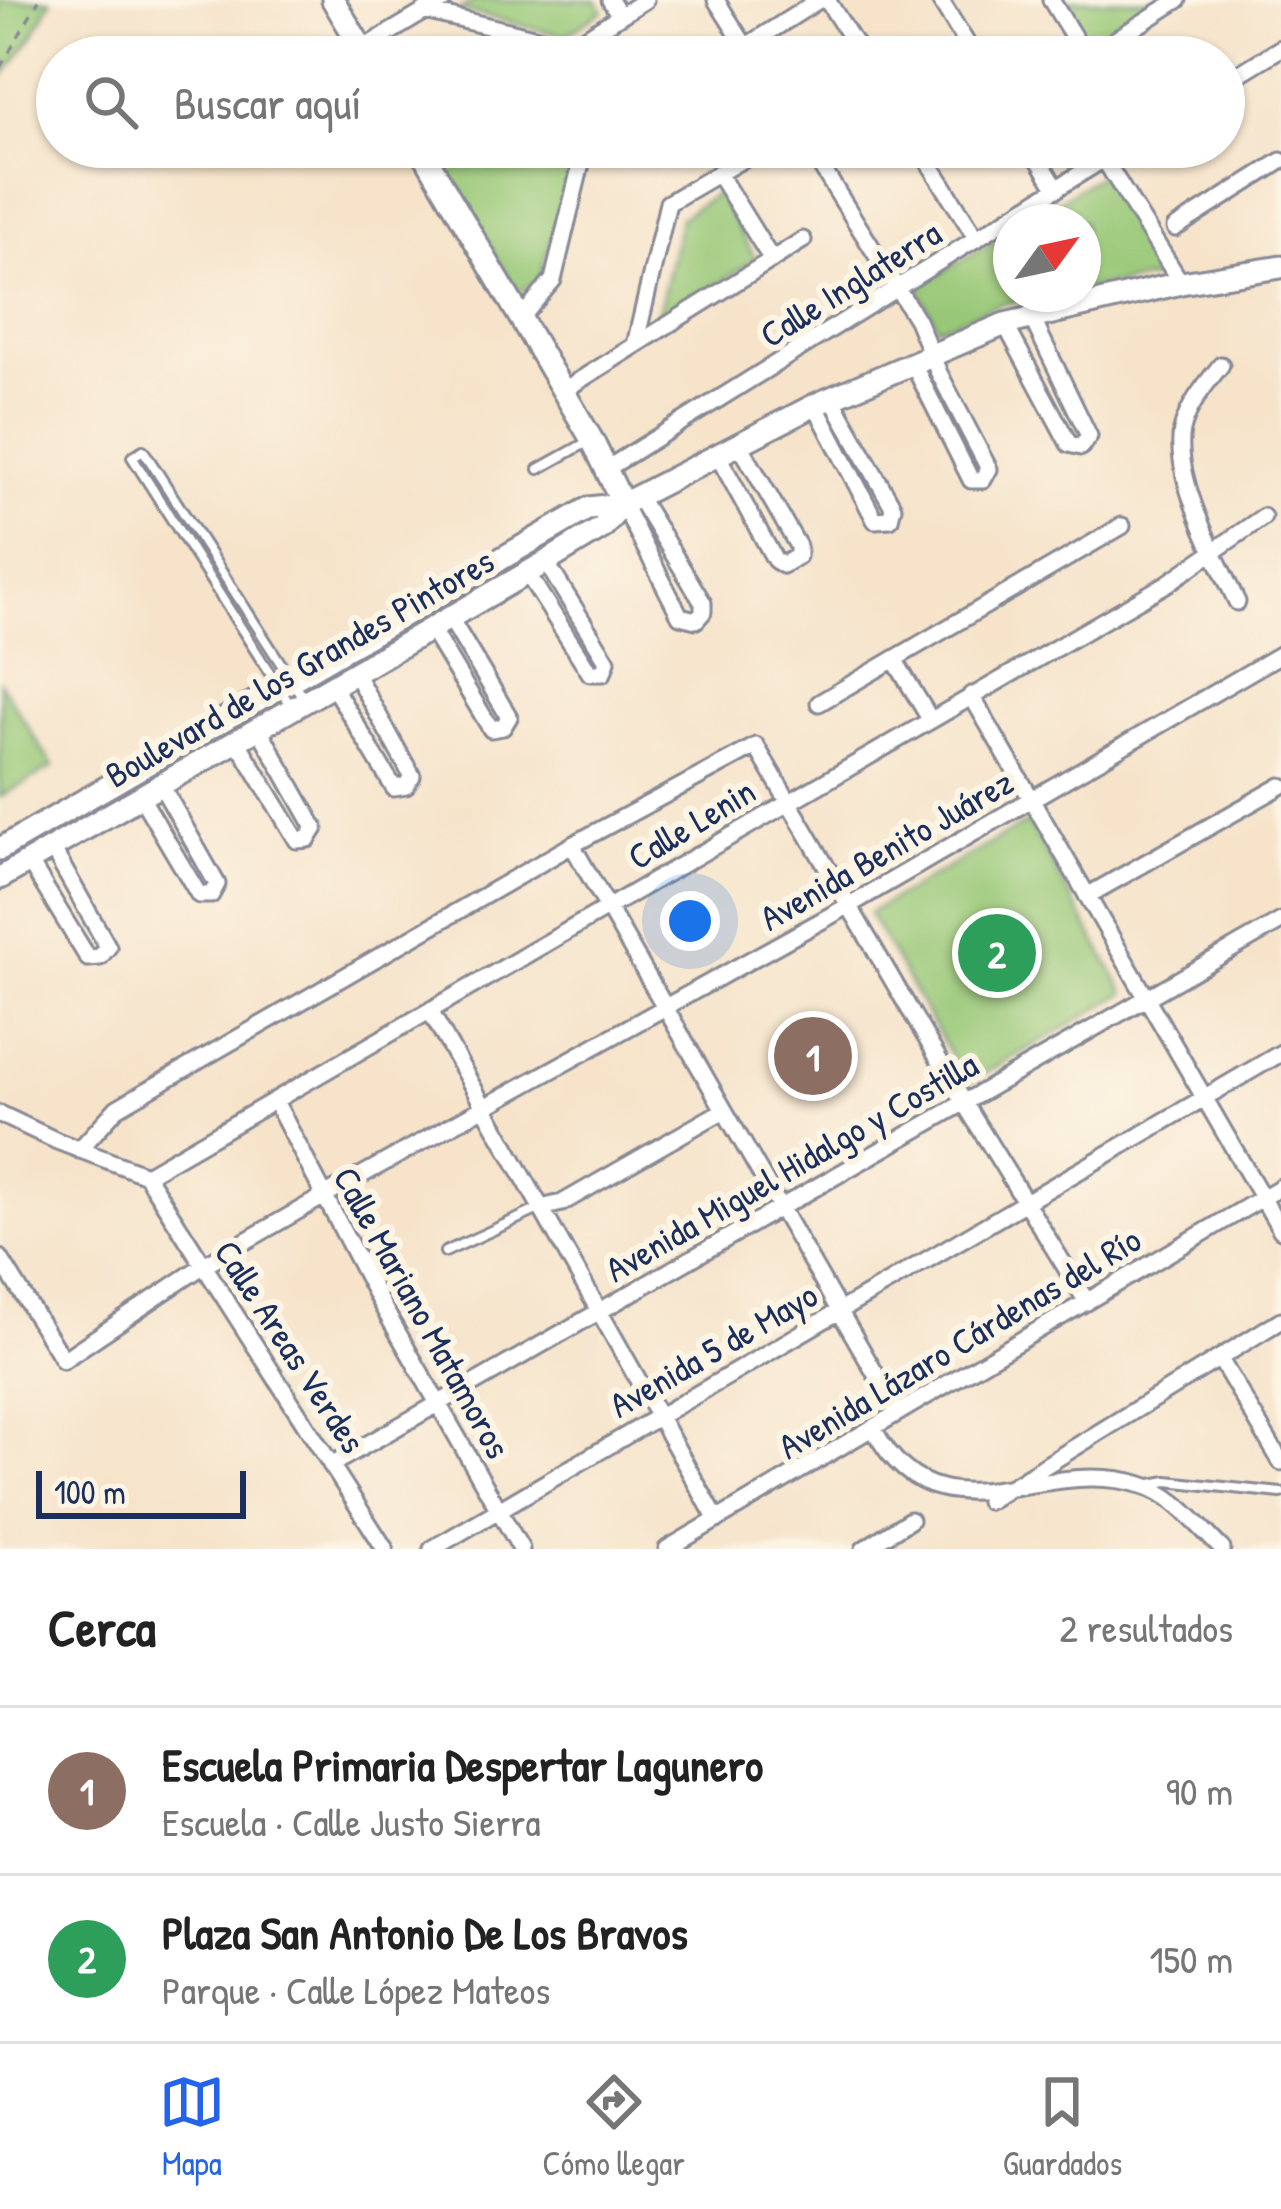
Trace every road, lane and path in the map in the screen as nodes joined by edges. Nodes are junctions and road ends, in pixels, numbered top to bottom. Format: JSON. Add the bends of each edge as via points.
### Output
{"nodes":[{"id":1,"x":39,"y":0,"type":"edge"},
{"id":2,"x":333,"y":0,"type":"edge"},
{"id":3,"x":444,"y":0,"type":"edge"},
{"id":4,"x":610,"y":0,"type":"edge"},
{"id":5,"x":645,"y":0,"type":"edge"},
{"id":6,"x":716,"y":0,"type":"edge"},
{"id":7,"x":823,"y":0,"type":"edge"},
{"id":8,"x":940,"y":0,"type":"edge"},
{"id":9,"x":1051,"y":0,"type":"edge"},
{"id":10,"x":1178,"y":0,"type":"edge"},
{"id":11,"x":425,"y":11,"type":"junction"},
{"id":12,"x":620,"y":16,"type":"junction"},
{"id":13,"x":354,"y":36,"type":"edge"},
{"id":14,"x":389,"y":36,"type":"edge"},
{"id":15,"x":529,"y":36,"type":"edge"},
{"id":16,"x":588,"y":36,"type":"edge"},
{"id":17,"x":738,"y":36,"type":"edge"},
{"id":18,"x":771,"y":36,"type":"edge"},
{"id":19,"x":848,"y":36,"type":"edge"},
{"id":20,"x":962,"y":36,"type":"edge"},
{"id":21,"x":1074,"y":36,"type":"edge"},
{"id":22,"x":1121,"y":36,"type":"edge"},
{"id":23,"x":1281,"y":47,"type":"edge"},
{"id":24,"x":0,"y":68,"type":"edge"},
{"id":25,"x":1245,"y":70,"type":"edge"},
{"id":26,"x":1281,"y":161,"type":"edge"},
{"id":27,"x":432,"y":168,"type":"edge"},
{"id":28,"x":580,"y":168,"type":"edge"},
{"id":29,"x":727,"y":168,"type":"edge"},
{"id":30,"x":822,"y":168,"type":"edge"},
{"id":31,"x":933,"y":168,"type":"edge"},
{"id":32,"x":1044,"y":168,"type":"edge"},
{"id":33,"x":1090,"y":168,"type":"edge"},
{"id":34,"x":1110,"y":168,"type":"edge"},
{"id":35,"x":718,"y":173,"type":"junction"},
{"id":36,"x":1057,"y":189,"type":"junction"},
{"id":37,"x":1175,"y":228,"type":"dead end"},
{"id":38,"x":977,"y":239,"type":"junction"},
{"id":39,"x":803,"y":240,"type":"dead end"},
{"id":40,"x":772,"y":260,"type":"junction"},
{"id":41,"x":1281,"y":267,"type":"edge"},
{"id":42,"x":1180,"y":283,"type":"junction"},
{"id":43,"x":899,"y":288,"type":"junction"},
{"id":44,"x":1031,"y":316,"type":"junction"},
{"id":45,"x":521,"y":318,"type":"junction"},
{"id":46,"x":1005,"y":324,"type":"junction"},
{"id":47,"x":635,"y":345,"type":"junction"},
{"id":48,"x":922,"y":358,"type":"junction"},
{"id":49,"x":1221,"y":365,"type":"dead end"},
{"id":50,"x":564,"y":390,"type":"junction"},
{"id":51,"x":823,"y":401,"type":"junction"},
{"id":52,"x":592,"y":440,"type":"junction"},
{"id":53,"x":738,"y":442,"type":"junction"},
{"id":54,"x":717,"y":454,"type":"junction"},
{"id":55,"x":608,"y":468,"type":"junction"},
{"id":56,"x":538,"y":469,"type":"dead end"},
{"id":57,"x":631,"y":500,"type":"junction"},
{"id":58,"x":1263,"y":517,"type":"dead end"},
{"id":59,"x":1122,"y":526,"type":"dead end"},
{"id":60,"x":1214,"y":554,"type":"junction"},
{"id":61,"x":537,"y":567,"type":"junction"},
{"id":62,"x":1237,"y":602,"type":"dead end"},
{"id":63,"x":440,"y":624,"type":"junction"},
{"id":64,"x":1281,"y":654,"type":"edge"},
{"id":65,"x":894,"y":659,"type":"junction"},
{"id":66,"x":358,"y":679,"type":"junction"},
{"id":67,"x":286,"y":685,"type":"junction"},
{"id":68,"x":336,"y":691,"type":"junction"},
{"id":69,"x":971,"y":695,"type":"junction"},
{"id":70,"x":819,"y":703,"type":"dead end"},
{"id":71,"x":299,"y":705,"type":"junction"},
{"id":72,"x":930,"y":718,"type":"junction"},
{"id":73,"x":259,"y":729,"type":"junction"},
{"id":74,"x":237,"y":741,"type":"junction"},
{"id":75,"x":1281,"y":786,"type":"edge"},
{"id":76,"x":151,"y":791,"type":"junction"},
{"id":77,"x":787,"y":800,"type":"junction"},
{"id":78,"x":1032,"y":801,"type":"junction"},
{"id":79,"x":572,"y":845,"type":"junction"},
{"id":80,"x":52,"y":848,"type":"junction"},
{"id":81,"x":0,"y":849,"type":"edge"},
{"id":82,"x":29,"y":861,"type":"junction"},
{"id":83,"x":0,"y":878,"type":"edge"},
{"id":84,"x":1087,"y":896,"type":"junction"},
{"id":85,"x":608,"y":907,"type":"junction"},
{"id":86,"x":848,"y":907,"type":"junction"},
{"id":87,"x":1281,"y":920,"type":"edge"},
{"id":88,"x":1146,"y":998,"type":"junction"},
{"id":89,"x":666,"y":1009,"type":"junction"},
{"id":90,"x":430,"y":1011,"type":"junction"},
{"id":91,"x":1281,"y":1053,"type":"edge"},
{"id":92,"x":1205,"y":1099,"type":"junction"},
{"id":93,"x":275,"y":1101,"type":"junction"},
{"id":94,"x":962,"y":1101,"type":"junction"},
{"id":95,"x":485,"y":1110,"type":"junction"},
{"id":96,"x":724,"y":1110,"type":"junction"},
{"id":97,"x":0,"y":1114,"type":"edge"},
{"id":98,"x":79,"y":1150,"type":"junction"},
{"id":99,"x":146,"y":1175,"type":"junction"},
{"id":100,"x":1281,"y":1187,"type":"edge"},
{"id":101,"x":324,"y":1196,"type":"junction"},
{"id":102,"x":1262,"y":1198,"type":"junction"},
{"id":103,"x":1025,"y":1201,"type":"junction"},
{"id":104,"x":541,"y":1208,"type":"junction"},
{"id":105,"x":780,"y":1208,"type":"junction"},
{"id":106,"x":1281,"y":1230,"type":"edge"},
{"id":107,"x":445,"y":1252,"type":"dead end"},
{"id":108,"x":0,"y":1258,"type":"edge"},
{"id":109,"x":203,"y":1265,"type":"junction"},
{"id":110,"x":1087,"y":1302,"type":"junction"},
{"id":111,"x":839,"y":1310,"type":"junction"},
{"id":112,"x":599,"y":1311,"type":"junction"},
{"id":113,"x":1281,"y":1320,"type":"edge"},
{"id":114,"x":1220,"y":1359,"type":"junction"},
{"id":115,"x":436,"y":1404,"type":"junction"},
{"id":116,"x":898,"y":1413,"type":"junction"},
{"id":117,"x":658,"y":1417,"type":"junction"},
{"id":118,"x":873,"y":1428,"type":"junction"},
{"id":119,"x":1281,"y":1462,"type":"edge"},
{"id":120,"x":331,"y":1465,"type":"junction"},
{"id":121,"x":1143,"y":1485,"type":"junction"},
{"id":122,"x":1281,"y":1493,"type":"edge"},
{"id":123,"x":982,"y":1504,"type":"junction"},
{"id":124,"x":498,"y":1510,"type":"junction"},
{"id":125,"x":717,"y":1520,"type":"junction"},
{"id":126,"x":910,"y":1520,"type":"dead end"},
{"id":127,"x":873,"y":1547,"type":"edge"},
{"id":128,"x":385,"y":1549,"type":"edge"},
{"id":129,"x":432,"y":1549,"type":"edge"},
{"id":130,"x":521,"y":1549,"type":"edge"},
{"id":131,"x":667,"y":1549,"type":"edge"},
{"id":132,"x":1222,"y":1549,"type":"edge"}],
"edges":[{"from":1,"to":24,"type":"path"},
{"from":2,"to":13,"type":"street"},
{"from":3,"to":11,"type":"street"},
{"from":4,"to":12,"type":"street"},
{"from":5,"to":12,"type":"street"},
{"from":6,"to":17,"type":"street"},
{"from":7,"to":18,"type":"street"},
{"from":7,"to":19,"type":"street"},
{"from":8,"to":20,"type":"street"},
{"from":9,"to":21,"type":"street"},
{"from":10,"to":22,"type":"street"},
{"from":11,"to":14,"type":"street"},
{"from":11,"to":15,"type":"street"},
{"from":12,"to":16,"type":"street"},
{"from":23,"to":25,"type":"street"},
{"from":26,"to":37,"type":"street"},
{"from":27,"to":45,"type":"street"},
{"from":28,"to":45,"type":"street","via":[[553,280]]},
{"from":29,"to":35,"type":"street"},
{"from":30,"to":43,"type":"street"},
{"from":31,"to":38,"type":"street"},
{"from":32,"to":36,"type":"street"},
{"from":33,"to":36,"type":"street","name":"Calle Inglaterra"},
{"from":34,"to":42,"type":"street"},
{"from":35,"to":40,"type":"street"},
{"from":35,"to":47,"type":"street","via":[[668,203]]},
{"from":36,"to":38,"type":"street","name":"Calle Inglaterra"},
{"from":38,"to":43,"type":"street","name":"Calle Inglaterra"},
{"from":39,"to":40,"type":"street"},
{"from":40,"to":47,"type":"street"},
{"from":41,"to":42,"type":"street","name":"Boulevard de los Grandes Pintores"},
{"from":42,"to":44,"type":"street","name":"Boulevard de los Grandes Pintores"},
{"from":43,"to":48,"type":"street"},
{"from":43,"to":55,"type":"street","name":"Calle Inglaterra"},
{"from":44,"to":46,"type":"street","name":"Boulevard de los Grandes Pintores"},
{"from":44,"to":46,"type":"street","via":[[1089,436],[1081,447],[1069,444]]},
{"from":45,"to":50,"type":"street"},
{"from":46,"to":48,"type":"street","name":"Boulevard de los Grandes Pintores"},
{"from":47,"to":50,"type":"street"},
{"from":48,"to":48,"type":"street","via":[[971,480],[983,480],[989,470]]},
{"from":48,"to":51,"type":"street","name":"Boulevard de los Grandes Pintores"},
{"from":49,"to":60,"type":"street","via":[[1193,402],[1180,453]]},
{"from":50,"to":52,"type":"street"},
{"from":51,"to":51,"type":"street","via":[[893,507],[890,519],[875,520]]},
{"from":51,"to":53,"type":"street","name":"Boulevard de los Grandes Pintores"},
{"from":52,"to":55,"type":"street"},
{"from":52,"to":56,"type":"lane"},
{"from":53,"to":54,"type":"street","name":"Boulevard de los Grandes Pintores"},
{"from":53,"to":54,"type":"street","via":[[798,546],[791,562],[775,560]]},
{"from":54,"to":57,"type":"street","name":"Boulevard de los Grandes Pintores"},
{"from":55,"to":57,"type":"street"},
{"from":57,"to":57,"type":"street","via":[[703,603],[696,620],[680,616]]},
{"from":57,"to":61,"type":"street","name":"Boulevard de los Grandes Pintores"},
{"from":57,"to":67,"type":"street","name":"Boulevard de los Grandes Pintores","via":[[589,508]]},
{"from":58,"to":60,"type":"street","name":"Calle Lenin"},
{"from":59,"to":65,"type":"street"},
{"from":60,"to":62,"type":"street"},
{"from":60,"to":69,"type":"street","name":"Calle Lenin"},
{"from":61,"to":61,"type":"street","via":[[590,673],[603,673],[607,661]]},
{"from":61,"to":63,"type":"street","name":"Boulevard de los Grandes Pintores"},
{"from":63,"to":63,"type":"street","via":[[491,729],[503,727],[508,717]]},
{"from":63,"to":66,"type":"street","name":"Boulevard de los Grandes Pintores"},
{"from":64,"to":78,"type":"street","name":"Avenida Benito Juárez"},
{"from":65,"to":70,"type":"street"},
{"from":65,"to":72,"type":"street"},
{"from":66,"to":68,"type":"street","name":"Boulevard de los Grandes Pintores"},
{"from":66,"to":68,"type":"street","via":[[412,776],[406,786],[394,788]]},
{"from":67,"to":67,"type":"lane","via":[[143,450],[132,457]]},
{"from":67,"to":71,"type":"lane"},
{"from":67,"to":81,"type":"street","name":"Boulevard de los Grandes Pintores"},
{"from":68,"to":71,"type":"street","name":"Boulevard de los Grandes Pintores"},
{"from":69,"to":72,"type":"street","name":"Calle Lenin"},
{"from":69,"to":78,"type":"street"},
{"from":71,"to":73,"type":"street","name":"Boulevard de los Grandes Pintores"},
{"from":72,"to":77,"type":"street","name":"Calle Lenin"},
{"from":73,"to":74,"type":"street","name":"Boulevard de los Grandes Pintores"},
{"from":73,"to":74,"type":"street","via":[[315,827],[308,839],[297,840]]},
{"from":74,"to":76,"type":"street","name":"Boulevard de los Grandes Pintores"},
{"from":75,"to":84,"type":"street"},
{"from":76,"to":76,"type":"street","via":[[199,895],[211,895],[217,884]]},
{"from":76,"to":80,"type":"street","name":"Boulevard de los Grandes Pintores"},
{"from":77,"to":79,"type":"street","via":[[756,746]]},
{"from":77,"to":85,"type":"street","name":"Calle Lenin"},
{"from":77,"to":86,"type":"street"},
{"from":78,"to":84,"type":"street"},
{"from":78,"to":86,"type":"street","name":"Avenida Benito Juárez"},
{"from":79,"to":85,"type":"street"},
{"from":79,"to":98,"type":"street","via":[[117,1108]]},
{"from":80,"to":82,"type":"street","name":"Boulevard de los Grandes Pintores"},
{"from":80,"to":82,"type":"street","via":[[108,946],[100,957],[88,958]]},
{"from":82,"to":83,"type":"street","name":"Boulevard de los Grandes Pintores"},
{"from":84,"to":88,"type":"street"},
{"from":85,"to":89,"type":"street"},
{"from":85,"to":90,"type":"street","name":"Calle Lenin"},
{"from":86,"to":89,"type":"street","name":"Avenida Benito Juárez"},
{"from":86,"to":94,"type":"street"},
{"from":87,"to":88,"type":"street","name":"Avenida Miguel Hidalgo y Costilla"},
{"from":88,"to":92,"type":"street"},
{"from":88,"to":94,"type":"street","name":"Avenida Miguel Hidalgo y Costilla"},
{"from":89,"to":95,"type":"street","name":"Avenida Benito Juárez"},
{"from":89,"to":96,"type":"street"},
{"from":90,"to":93,"type":"street","name":"Calle Lenin"},
{"from":90,"to":95,"type":"street"},
{"from":91,"to":92,"type":"street","name":"Avenida 5 de Mayo"},
{"from":92,"to":102,"type":"street"},
{"from":92,"to":103,"type":"street","name":"Avenida 5 de Mayo"},
{"from":93,"to":99,"type":"street","name":"Calle Lenin"},
{"from":93,"to":101,"type":"street","name":"Calle Mariano Matamoros"},
{"from":94,"to":103,"type":"street"},
{"from":94,"to":105,"type":"street","name":"Avenida Miguel Hidalgo y Costilla"},
{"from":95,"to":101,"type":"street","name":"Avenida Benito Juárez"},
{"from":95,"to":104,"type":"street"},
{"from":96,"to":104,"type":"street"},
{"from":96,"to":105,"type":"street"},
{"from":97,"to":98,"type":"street"},
{"from":98,"to":99,"type":"street"},
{"from":99,"to":109,"type":"street","name":"Calle Areas Verdes"},
{"from":100,"to":102,"type":"street","name":"Avenida Lázaro Cárdenas del Río"},
{"from":101,"to":109,"type":"street","name":"Avenida Benito Juárez"},
{"from":101,"to":115,"type":"street","name":"Calle Mariano Matamoros"},
{"from":102,"to":106,"type":"street"},
{"from":102,"to":110,"type":"street","name":"Avenida Lázaro Cárdenas del Río"},
{"from":103,"to":110,"type":"street"},
{"from":103,"to":111,"type":"street","name":"Avenida 5 de Mayo"},
{"from":104,"to":107,"type":"lane"},
{"from":104,"to":112,"type":"street"},
{"from":105,"to":111,"type":"street"},
{"from":105,"to":112,"type":"street","name":"Avenida Miguel Hidalgo y Costilla"},
{"from":108,"to":109,"type":"street","name":"Avenida Benito Juárez","via":[[63,1360]]},
{"from":109,"to":120,"type":"street","name":"Calle Areas Verdes"},
{"from":110,"to":116,"type":"street","name":"Avenida Lázaro Cárdenas del Río"},
{"from":111,"to":116,"type":"street"},
{"from":111,"to":117,"type":"street","name":"Avenida 5 de Mayo"},
{"from":112,"to":115,"type":"street","name":"Avenida Miguel Hidalgo y Costilla"},
{"from":112,"to":117,"type":"street"},
{"from":113,"to":114,"type":"street"},
{"from":114,"to":119,"type":"street"},
{"from":114,"to":123,"type":"street"},
{"from":115,"to":120,"type":"street","name":"Avenida Miguel Hidalgo y Costilla"},
{"from":115,"to":124,"type":"street","name":"Calle Mariano Matamoros"},
{"from":116,"to":118,"type":"street","name":"Avenida Lázaro Cárdenas del Río"},
{"from":117,"to":124,"type":"street","name":"Avenida 5 de Mayo"},
{"from":117,"to":125,"type":"street"},
{"from":118,"to":123,"type":"street","via":[[909,1485],[946,1504]]},
{"from":118,"to":125,"type":"street","name":"Avenida Lázaro Cárdenas del Río"},
{"from":120,"to":128,"type":"street","name":"Calle Areas Verdes"},
{"from":121,"to":122,"type":"lane"},
{"from":121,"to":123,"type":"street","via":[[1078,1482]]},
{"from":121,"to":132,"type":"street","via":[[1165,1495]]},
{"from":124,"to":129,"type":"street","name":"Avenida 5 de Mayo"},
{"from":124,"to":130,"type":"street","name":"Calle Mariano Matamoros"},
{"from":125,"to":131,"type":"street","name":"Avenida Lázaro Cárdenas del Río"},
{"from":126,"to":127,"type":"street"}]}
